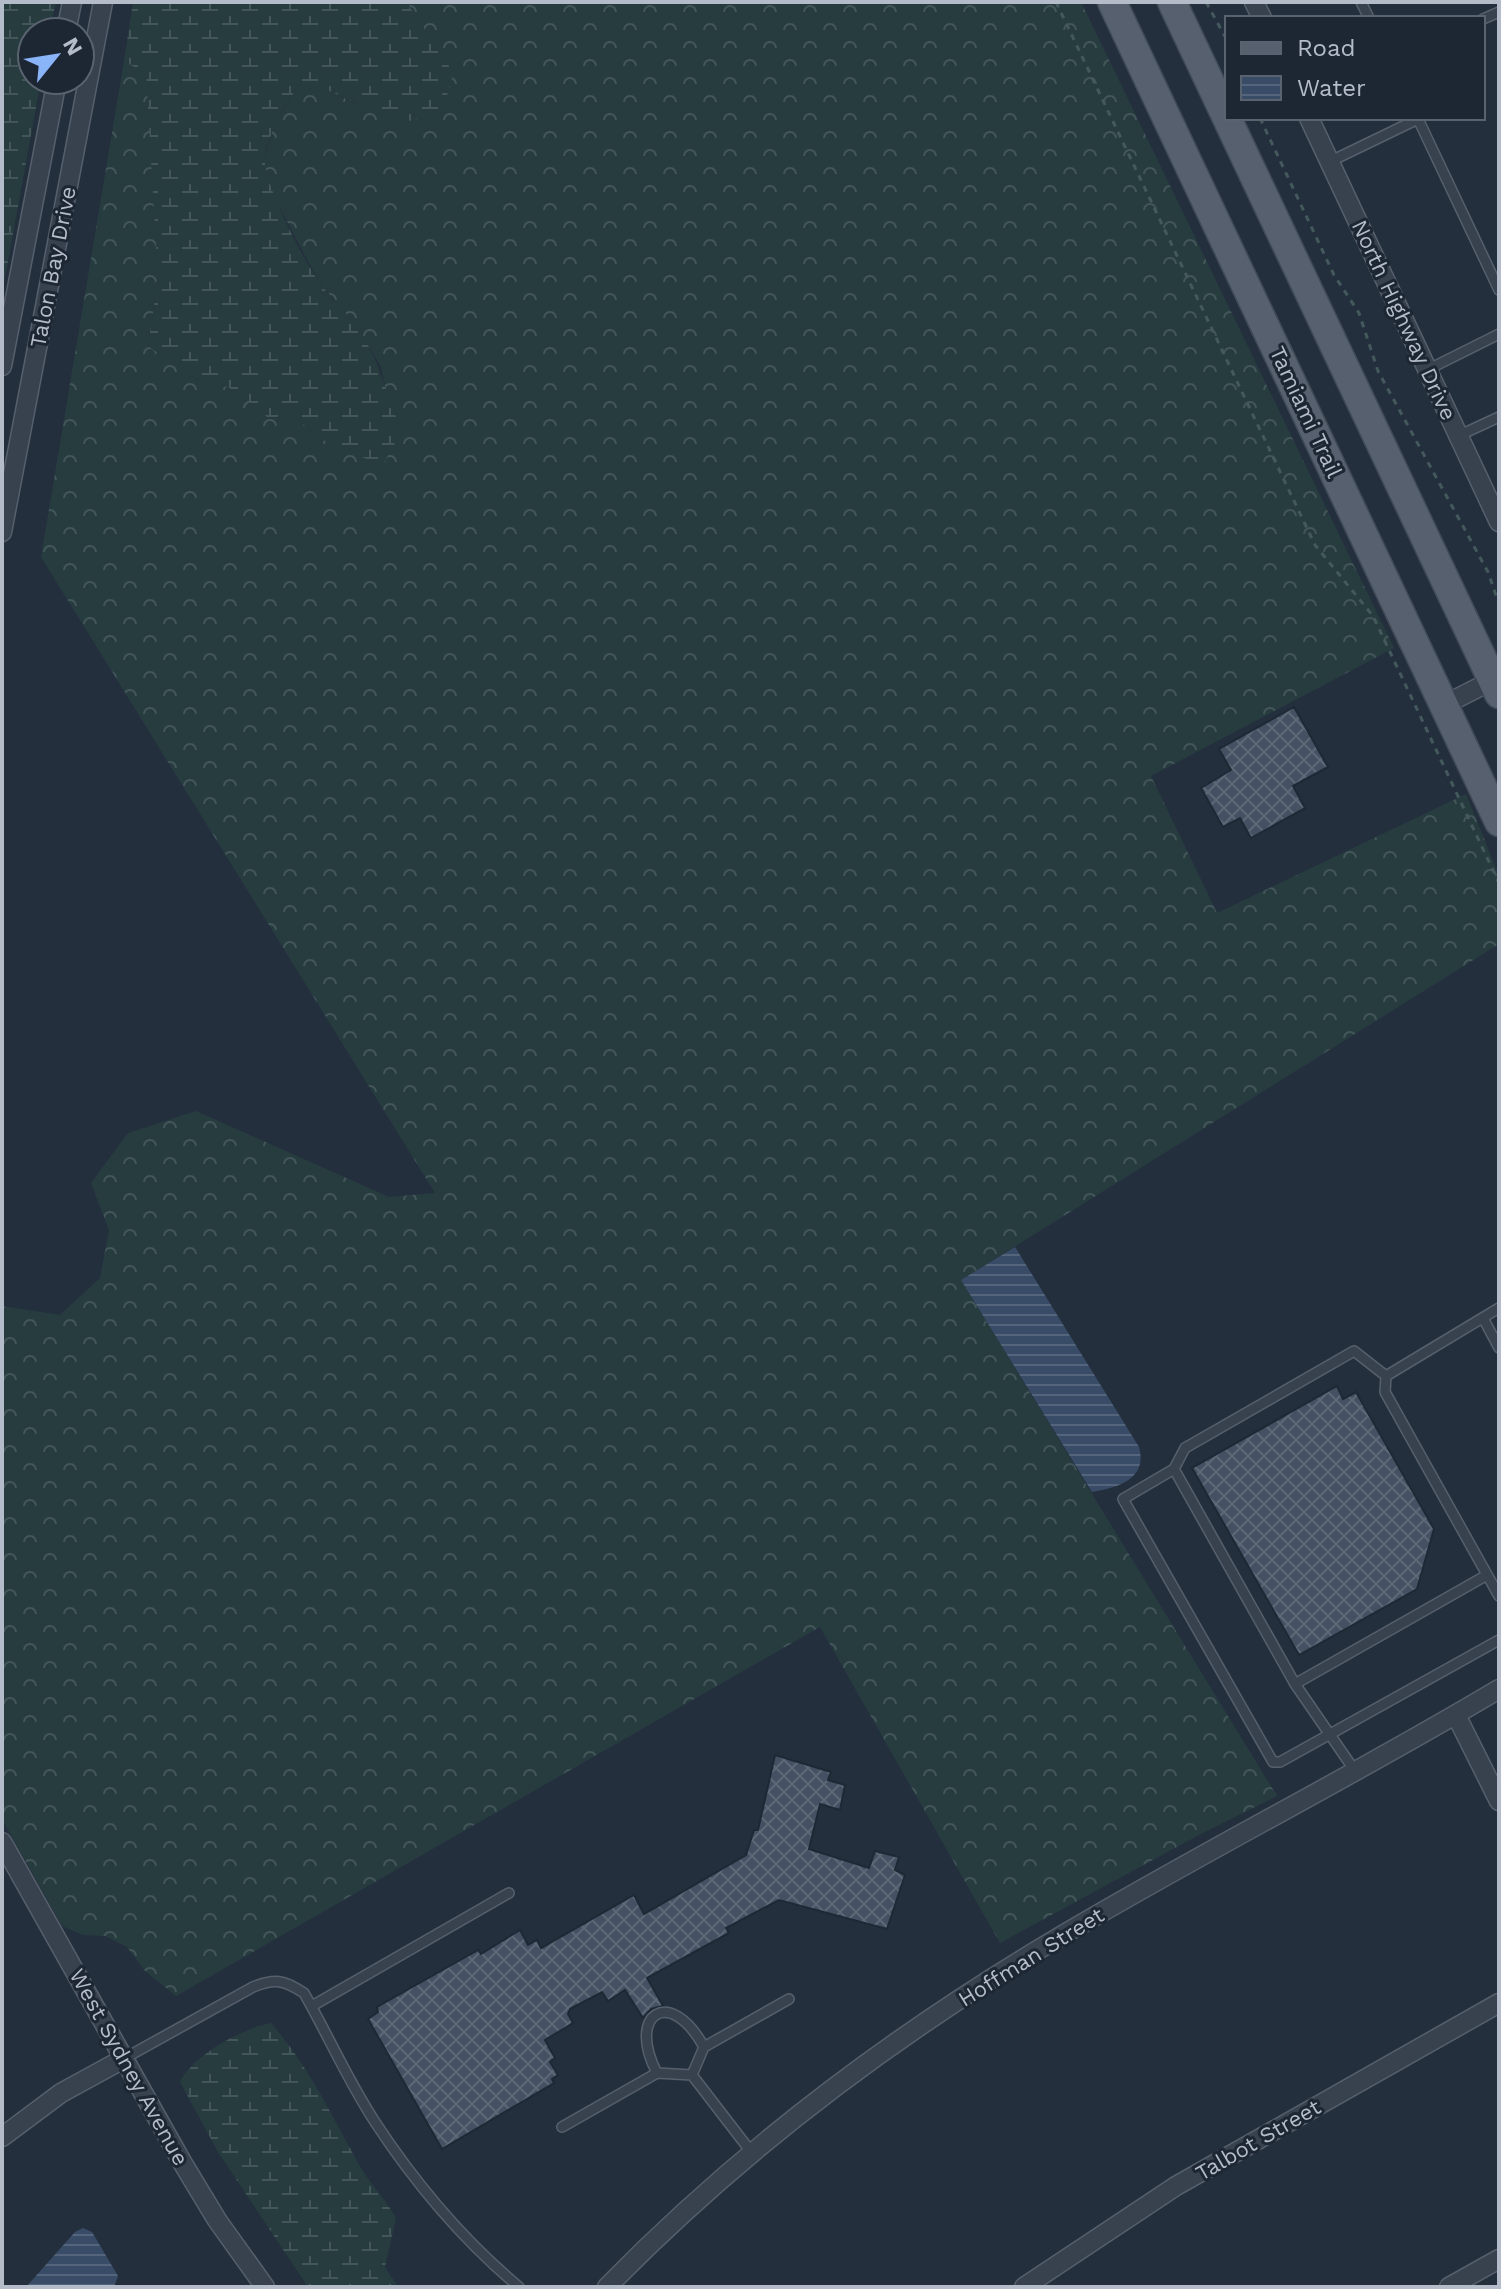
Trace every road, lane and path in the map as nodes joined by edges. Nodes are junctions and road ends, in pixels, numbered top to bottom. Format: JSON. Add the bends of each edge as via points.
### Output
{"nodes":[{"id":1,"x":103,"y":2,"type":"edge"},
{"id":2,"x":1056,"y":2,"type":"edge"},
{"id":3,"x":1112,"y":2,"type":"edge"},
{"id":4,"x":1172,"y":2,"type":"edge"},
{"id":5,"x":1206,"y":2,"type":"edge"},
{"id":6,"x":1225,"y":36,"type":"edge"},
{"id":7,"x":54,"y":96,"type":"edge"},
{"id":8,"x":1225,"y":113,"type":"edge"},
{"id":9,"x":1228,"y":120,"type":"edge"},
{"id":10,"x":1261,"y":120,"type":"edge"},
{"id":11,"x":1310,"y":120,"type":"edge"},
{"id":12,"x":1418,"y":120,"type":"edge"},
{"id":13,"x":1329,"y":162,"type":"junction"},
{"id":14,"x":1499,"y":290,"type":"edge"},
{"id":15,"x":1499,"y":334,"type":"edge"},
{"id":16,"x":2,"y":366,"type":"edge"},
{"id":17,"x":1427,"y":370,"type":"junction"},
{"id":18,"x":1499,"y":417,"type":"edge"},
{"id":19,"x":1458,"y":436,"type":"junction"},
{"id":20,"x":1499,"y":522,"type":"edge"},
{"id":21,"x":2,"y":532,"type":"edge"},
{"id":22,"x":1499,"y":604,"type":"edge"},
{"id":23,"x":1497,"y":684,"type":"edge"},
{"id":24,"x":1444,"y":705,"type":"junction"},
{"id":25,"x":1499,"y":822,"type":"edge"},
{"id":26,"x":1499,"y":883,"type":"edge"},
{"id":27,"x":1499,"y":1308,"type":"edge"},
{"id":28,"x":1483,"y":1318,"type":"junction"},
{"id":29,"x":1499,"y":1348,"type":"edge"},
{"id":30,"x":1386,"y":1376,"type":"junction"},
{"id":31,"x":1174,"y":1469,"type":"junction"},
{"id":32,"x":1487,"y":1575,"type":"junction"},
{"id":33,"x":1499,"y":1596,"type":"edge"},
{"id":34,"x":1499,"y":1640,"type":"edge"},
{"id":35,"x":1295,"y":1684,"type":"junction"},
{"id":36,"x":1499,"y":1689,"type":"edge"},
{"id":37,"x":1456,"y":1715,"type":"junction"},
{"id":38,"x":1330,"y":1733,"type":"junction"},
{"id":39,"x":1355,"y":1771,"type":"junction"},
{"id":40,"x":1499,"y":1801,"type":"edge"},
{"id":41,"x":2,"y":1842,"type":"edge"},
{"id":42,"x":509,"y":1893,"type":"dead end"},
{"id":43,"x":789,"y":1999,"type":"dead end"},
{"id":44,"x":1499,"y":2003,"type":"edge"},
{"id":45,"x":312,"y":2006,"type":"junction"},
{"id":46,"x":704,"y":2047,"type":"junction"},
{"id":47,"x":125,"y":2058,"type":"junction"},
{"id":48,"x":657,"y":2073,"type":"junction"},
{"id":49,"x":692,"y":2075,"type":"junction"},
{"id":50,"x":562,"y":2127,"type":"dead end"},
{"id":51,"x":2,"y":2137,"type":"edge"},
{"id":52,"x":752,"y":2153,"type":"junction"},
{"id":53,"x":1499,"y":2259,"type":"edge"},
{"id":54,"x":265,"y":2287,"type":"edge"},
{"id":55,"x":519,"y":2287,"type":"edge"},
{"id":56,"x":607,"y":2287,"type":"edge"},
{"id":57,"x":1024,"y":2287,"type":"edge"},
{"id":58,"x":1449,"y":2287,"type":"edge"}],
"edges":[{"from":1,"to":21,"type":"street","name":"Talon Bay Drive"},
{"from":2,"to":26,"type":"path","via":[[1315,545],[1373,616]]},
{"from":3,"to":24,"type":"main road","name":"Tamiami Trail"},
{"from":4,"to":8,"type":"main road"},
{"from":5,"to":6,"type":"path"},
{"from":7,"to":16,"type":"street","name":"Talon Bay Drive"},
{"from":9,"to":23,"type":"main road"},
{"from":10,"to":22,"type":"path","via":[[1334,275],[1359,313],[1378,371],[1488,572]]},
{"from":11,"to":13,"type":"street","name":"North Highway Drive"},
{"from":12,"to":13,"type":"lane"},
{"from":12,"to":14,"type":"lane"},
{"from":13,"to":17,"type":"street","name":"North Highway Drive"},
{"from":15,"to":17,"type":"lane"},
{"from":17,"to":19,"type":"street","name":"North Highway Drive"},
{"from":18,"to":19,"type":"lane"},
{"from":19,"to":20,"type":"street","name":"North Highway Drive"},
{"from":23,"to":24,"type":"street"},
{"from":24,"to":25,"type":"main road","name":"Tamiami Trail"},
{"from":27,"to":28,"type":"lane"},
{"from":28,"to":29,"type":"lane"},
{"from":28,"to":30,"type":"lane"},
{"from":30,"to":31,"type":"lane","via":[[1354,1351],[1185,1448]]},
{"from":30,"to":32,"type":"lane","via":[[1385,1392]]},
{"from":31,"to":35,"type":"lane"},
{"from":31,"to":38,"type":"lane","via":[[1123,1499],[1268,1758],[1280,1762]]},
{"from":32,"to":33,"type":"lane"},
{"from":32,"to":35,"type":"lane"},
{"from":34,"to":38,"type":"lane"},
{"from":35,"to":38,"type":"lane"},
{"from":36,"to":37,"type":"street","name":"Hoffman Street"},
{"from":37,"to":39,"type":"street","name":"Hoffman Street"},
{"from":37,"to":40,"type":"street"},
{"from":38,"to":39,"type":"lane"},
{"from":39,"to":52,"type":"street","name":"Hoffman Street","via":[[1048,1944],[923,2024]]},
{"from":41,"to":47,"type":"street","name":"West Sydney Avenue"},
{"from":42,"to":45,"type":"lane"},
{"from":43,"to":46,"type":"lane"},
{"from":44,"to":57,"type":"street","name":"Talbot Street","via":[[1176,2186]]},
{"from":45,"to":47,"type":"lane","via":[[304,1993],[285,1981],[270,1980]]},
{"from":45,"to":55,"type":"lane","via":[[373,2119],[405,2165],[464,2237]]},
{"from":46,"to":48,"type":"lane","via":[[680,2015],[657,2014],[648,2022],[645,2040]]},
{"from":46,"to":49,"type":"lane"},
{"from":47,"to":51,"type":"street","via":[[61,2093]]},
{"from":47,"to":54,"type":"street","name":"West Sydney Avenue","via":[[217,2220]]},
{"from":48,"to":49,"type":"lane"},
{"from":48,"to":50,"type":"lane"},
{"from":49,"to":52,"type":"lane"},
{"from":52,"to":56,"type":"street","name":"Hoffman Street"},
{"from":53,"to":58,"type":"street"}]}
